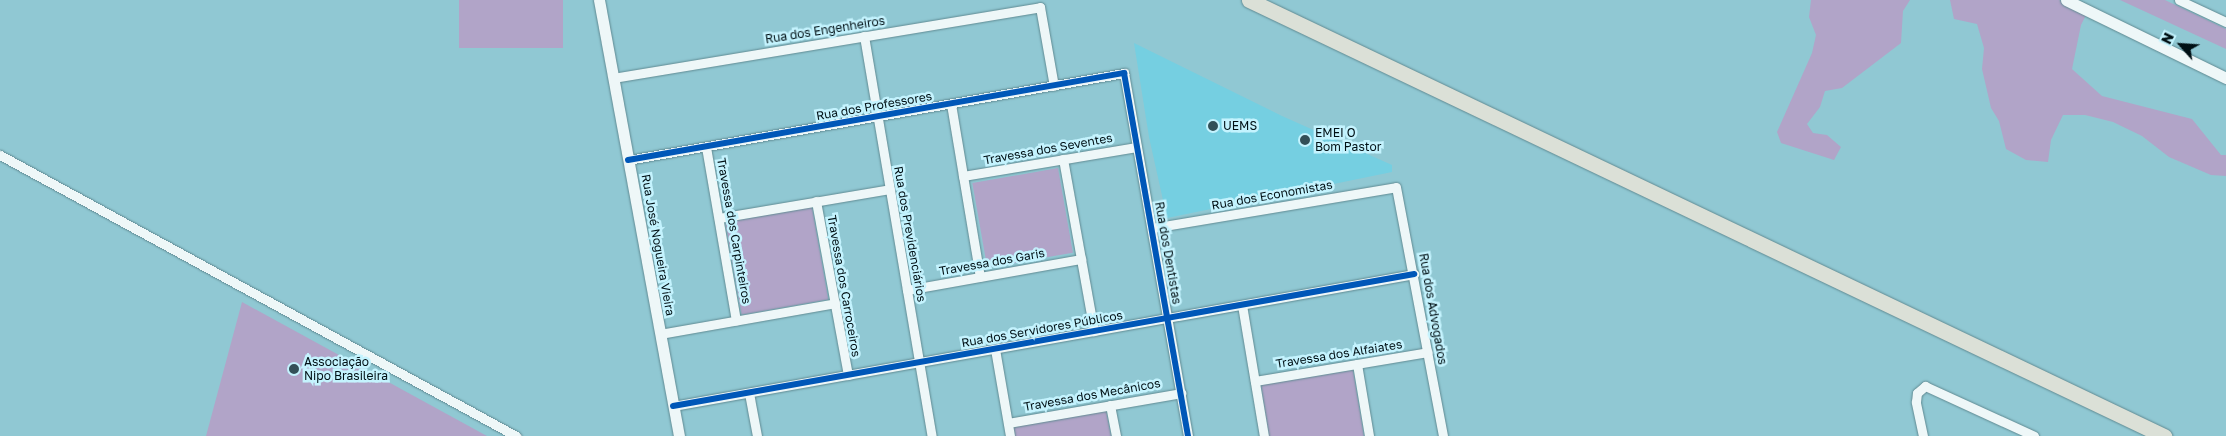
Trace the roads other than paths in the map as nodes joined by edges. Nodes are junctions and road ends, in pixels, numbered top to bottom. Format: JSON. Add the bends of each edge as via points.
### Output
{"nodes":[{"id":1,"x":599,"y":0,"type":"edge"},
{"id":2,"x":1249,"y":0,"type":"edge"},
{"id":3,"x":1268,"y":0,"type":"edge"},
{"id":4,"x":2066,"y":0,"type":"edge"},
{"id":5,"x":2179,"y":0,"type":"edge"},
{"id":6,"x":1277,"y":13,"type":"junction"},
{"id":7,"x":2226,"y":22,"type":"edge"},
{"id":8,"x":864,"y":36,"type":"junction"},
{"id":9,"x":1124,"y":74,"type":"joint"},
{"id":10,"x":613,"y":78,"type":"junction"},
{"id":11,"x":2226,"y":78,"type":"edge"},
{"id":12,"x":1054,"y":86,"type":"junction"},
{"id":13,"x":951,"y":104,"type":"junction"},
{"id":14,"x":878,"y":117,"type":"junction"},
{"id":15,"x":706,"y":147,"type":"junction"},
{"id":16,"x":1137,"y":147,"type":"junction"},
{"id":17,"x":0,"y":155,"type":"edge"},
{"id":18,"x":1064,"y":159,"type":"junction"},
{"id":19,"x":628,"y":160,"type":"junction"},
{"id":20,"x":963,"y":176,"type":"junction"},
{"id":21,"x":1396,"y":187,"type":"joint"},
{"id":22,"x":890,"y":189,"type":"junction"},
{"id":23,"x":816,"y":201,"type":"junction"},
{"id":24,"x":719,"y":218,"type":"junction"},
{"id":25,"x":1152,"y":228,"type":"junction"},
{"id":26,"x":1081,"y":259,"type":"junction"},
{"id":27,"x":1414,"y":274,"type":"junction"},
{"id":28,"x":980,"y":277,"type":"junction"},
{"id":29,"x":907,"y":290,"type":"junction"},
{"id":30,"x":835,"y":303,"type":"junction"},
{"id":31,"x":1242,"y":305,"type":"junction"},
{"id":32,"x":1168,"y":318,"type":"junction"},
{"id":33,"x":736,"y":320,"type":"junction"},
{"id":34,"x":1094,"y":331,"type":"junction"},
{"id":35,"x":660,"y":334,"type":"junction"},
{"id":36,"x":995,"y":349,"type":"junction"},
{"id":37,"x":1428,"y":352,"type":"junction"},
{"id":38,"x":919,"y":362,"type":"junction"},
{"id":39,"x":1357,"y":364,"type":"junction"},
{"id":40,"x":848,"y":375,"type":"junction"},
{"id":41,"x":1255,"y":381,"type":"junction"},
{"id":42,"x":749,"y":393,"type":"junction"},
{"id":43,"x":1181,"y":393,"type":"junction"},
{"id":44,"x":1110,"y":405,"type":"junction"},
{"id":45,"x":673,"y":406,"type":"junction"},
{"id":46,"x":1008,"y":422,"type":"junction"},
{"id":47,"x":516,"y":436,"type":"edge"},
{"id":48,"x":679,"y":436,"type":"edge"},
{"id":49,"x":757,"y":436,"type":"edge"},
{"id":50,"x":931,"y":436,"type":"edge"},
{"id":51,"x":1010,"y":436,"type":"edge"},
{"id":52,"x":1116,"y":436,"type":"edge"},
{"id":53,"x":1188,"y":436,"type":"edge"},
{"id":54,"x":1264,"y":436,"type":"edge"},
{"id":55,"x":1369,"y":436,"type":"edge"},
{"id":56,"x":1443,"y":436,"type":"edge"},
{"id":57,"x":1923,"y":436,"type":"edge"},
{"id":58,"x":2034,"y":436,"type":"edge"},
{"id":59,"x":2164,"y":436,"type":"edge"}],
"edges":[{"from":1,"to":10,"type":"street","name":"Rua José Nogueira Vieira"},
{"from":2,"to":6,"type":"highway"},
{"from":3,"to":6,"type":"highway"},
{"from":4,"to":11,"type":"street"},
{"from":5,"to":7,"type":"street"},
{"from":6,"to":59,"type":"highway"},
{"from":8,"to":10,"type":"street","name":"Rua dos Engenheiros"},
{"from":8,"to":12,"type":"street","name":"Rua dos Engenheiros","via":[[1040,7]]},
{"from":8,"to":14,"type":"street","name":"Rua dos Previdenciários"},
{"from":9,"to":12,"type":"street","name":"Rua dos Professores"},
{"from":9,"to":16,"type":"street","name":"Rua dos Dentistas"},
{"from":10,"to":19,"type":"street","name":"Rua José Nogueira Vieira"},
{"from":12,"to":13,"type":"street","name":"Rua dos Professores"},
{"from":13,"to":14,"type":"street","name":"Rua dos Professores"},
{"from":13,"to":20,"type":"street"},
{"from":14,"to":15,"type":"street","name":"Rua dos Professores"},
{"from":14,"to":22,"type":"street","name":"Rua dos Previdenciários"},
{"from":15,"to":19,"type":"street","name":"Rua dos Professores"},
{"from":15,"to":24,"type":"street","name":"Travessa dos Carpinteiros"},
{"from":16,"to":18,"type":"street","name":"Travessa dos Seventes"},
{"from":16,"to":25,"type":"street","name":"Rua dos Dentistas"},
{"from":17,"to":47,"type":"street"},
{"from":18,"to":20,"type":"street","name":"Travessa dos Seventes"},
{"from":18,"to":26,"type":"street"},
{"from":19,"to":35,"type":"street","name":"Rua José Nogueira Vieira"},
{"from":20,"to":28,"type":"street"},
{"from":21,"to":25,"type":"street","name":"Rua dos Economistas"},
{"from":21,"to":27,"type":"street","name":"Rua dos Advogados"},
{"from":22,"to":23,"type":"street"},
{"from":22,"to":29,"type":"street","name":"Rua dos Previdenciários"},
{"from":23,"to":24,"type":"street"},
{"from":23,"to":30,"type":"street","name":"Travessa dos Carroceiros"},
{"from":24,"to":33,"type":"street","name":"Travessa dos Carpinteiros"},
{"from":25,"to":32,"type":"street","name":"Rua dos Dentistas"},
{"from":26,"to":28,"type":"street","name":"Travessa dos Garis"},
{"from":26,"to":34,"type":"street"},
{"from":27,"to":31,"type":"street","name":"Rua dos Servidores Públicos"},
{"from":27,"to":37,"type":"street","name":"Rua dos Advogados"},
{"from":28,"to":29,"type":"street","name":"Travessa dos Garis"},
{"from":29,"to":38,"type":"street","name":"Rua dos Previdenciários"},
{"from":30,"to":33,"type":"street"},
{"from":30,"to":40,"type":"street","name":"Travessa dos Carroceiros"},
{"from":31,"to":32,"type":"street","name":"Rua dos Servidores Públicos"},
{"from":31,"to":41,"type":"street"},
{"from":32,"to":34,"type":"street","name":"Rua dos Servidores Públicos"},
{"from":32,"to":43,"type":"street","name":"Rua dos Dentistas"},
{"from":33,"to":35,"type":"street"},
{"from":34,"to":36,"type":"street","name":"Rua dos Servidores Públicos"},
{"from":35,"to":45,"type":"street","name":"Rua José Nogueira Vieira"},
{"from":36,"to":38,"type":"street","name":"Rua dos Servidores Públicos"},
{"from":36,"to":46,"type":"street"},
{"from":37,"to":39,"type":"street","name":"Travessa dos Alfaiates"},
{"from":37,"to":56,"type":"street","name":"Rua dos Advogados"},
{"from":38,"to":40,"type":"street","name":"Rua dos Servidores Públicos"},
{"from":38,"to":50,"type":"street","name":"Rua dos Previdenciários"},
{"from":39,"to":41,"type":"street","name":"Travessa dos Alfaiates"},
{"from":39,"to":55,"type":"street"},
{"from":40,"to":42,"type":"street","name":"Rua dos Servidores Públicos"},
{"from":41,"to":54,"type":"street"},
{"from":42,"to":45,"type":"street","name":"Rua dos Servidores Públicos"},
{"from":42,"to":49,"type":"street"},
{"from":43,"to":44,"type":"street","name":"Travessa dos Mecânicos"},
{"from":43,"to":53,"type":"street","name":"Rua dos Dentistas"},
{"from":44,"to":46,"type":"street","name":"Travessa dos Mecânicos"},
{"from":44,"to":52,"type":"street"},
{"from":45,"to":48,"type":"street","name":"Rua José Nogueira Vieira"},
{"from":46,"to":51,"type":"street"},
{"from":57,"to":58,"type":"street","via":[[1916,402],[1917,393],[1925,386]]}]}
